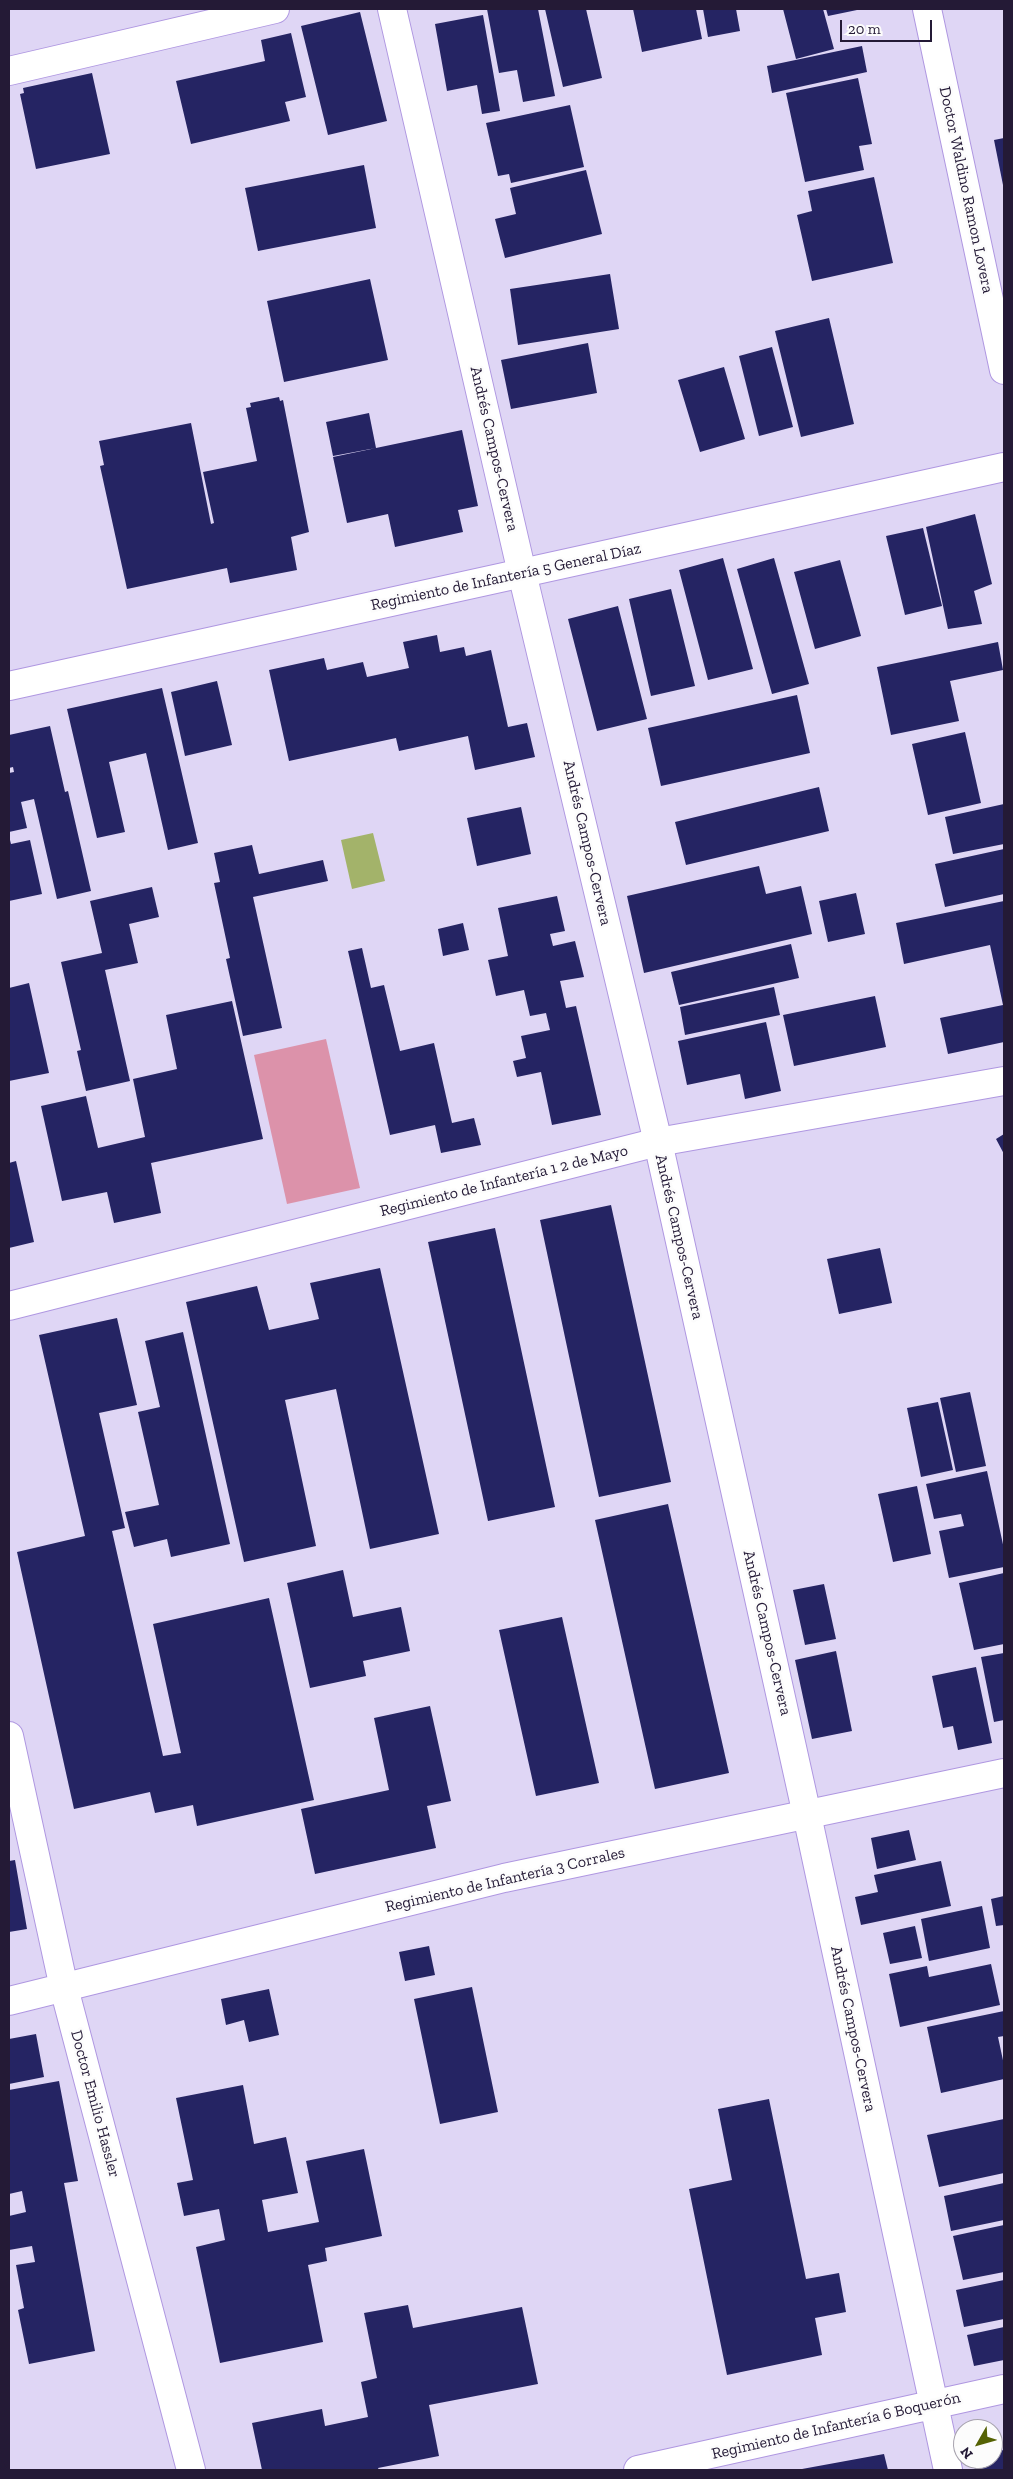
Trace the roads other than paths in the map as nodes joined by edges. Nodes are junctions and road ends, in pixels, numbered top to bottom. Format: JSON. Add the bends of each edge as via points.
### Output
{"nodes":[{"id":1,"x":275,"y":9,"type":"edge"},
{"id":2,"x":392,"y":9,"type":"edge"},
{"id":3,"x":927,"y":9,"type":"edge"},
{"id":4,"x":9,"y":70,"type":"edge"},
{"id":5,"x":1004,"y":370,"type":"edge"},
{"id":6,"x":1004,"y":468,"type":"edge"},
{"id":7,"x":522,"y":573,"type":"junction"},
{"id":8,"x":9,"y":686,"type":"edge"},
{"id":9,"x":1004,"y":1081,"type":"edge"},
{"id":10,"x":658,"y":1142,"type":"junction"},
{"id":11,"x":9,"y":1306,"type":"edge"},
{"id":12,"x":9,"y":1736,"type":"edge"},
{"id":13,"x":1004,"y":1773,"type":"edge"},
{"id":14,"x":807,"y":1815,"type":"junction"},
{"id":15,"x":64,"y":1988,"type":"junction"},
{"id":16,"x":9,"y":2001,"type":"edge"},
{"id":17,"x":1004,"y":2389,"type":"edge"},
{"id":18,"x":935,"y":2404,"type":"junction"},
{"id":19,"x":191,"y":2470,"type":"edge"},
{"id":20,"x":638,"y":2470,"type":"edge"},
{"id":21,"x":948,"y":2470,"type":"edge"}],
"edges":[{"from":1,"to":4,"type":"street"},
{"from":2,"to":7,"type":"street","name":"Andrés Campos-Cervera"},
{"from":3,"to":5,"type":"street","name":"Doctor Waldino Ramon Lovera"},
{"from":6,"to":7,"type":"street","name":"Regimiento de Infantería 5 General Díaz"},
{"from":7,"to":8,"type":"street","name":"Regimiento de Infantería 5 General Díaz"},
{"from":7,"to":10,"type":"street","name":"Andrés Campos-Cervera"},
{"from":9,"to":10,"type":"street","name":"Regimiento de Infantería 1 2 de Mayo"},
{"from":10,"to":11,"type":"street","name":"Regimiento de Infantería 1 2 de Mayo"},
{"from":10,"to":14,"type":"street","name":"Andrés Campos-Cervera"},
{"from":12,"to":15,"type":"street","name":"Doctor Emilio Hassler"},
{"from":13,"to":14,"type":"street","name":"Regimiento de Infantería 3 Corrales"},
{"from":14,"to":15,"type":"street","name":"Regimiento de Infantería 3 Corrales","via":[[504,1878]]},
{"from":14,"to":18,"type":"street","name":"Andrés Campos-Cervera"},
{"from":15,"to":16,"type":"street","name":"Regimiento de Infantería 3 Corrales"},
{"from":15,"to":19,"type":"street","name":"Doctor Emilio Hassler"},
{"from":17,"to":18,"type":"street","name":"Regimiento de Infantería 6 Boquerón"},
{"from":18,"to":20,"type":"street","name":"Regimiento de Infantería 6 Boquerón"},
{"from":18,"to":21,"type":"street","name":"Andrés Campos-Cervera"}]}
